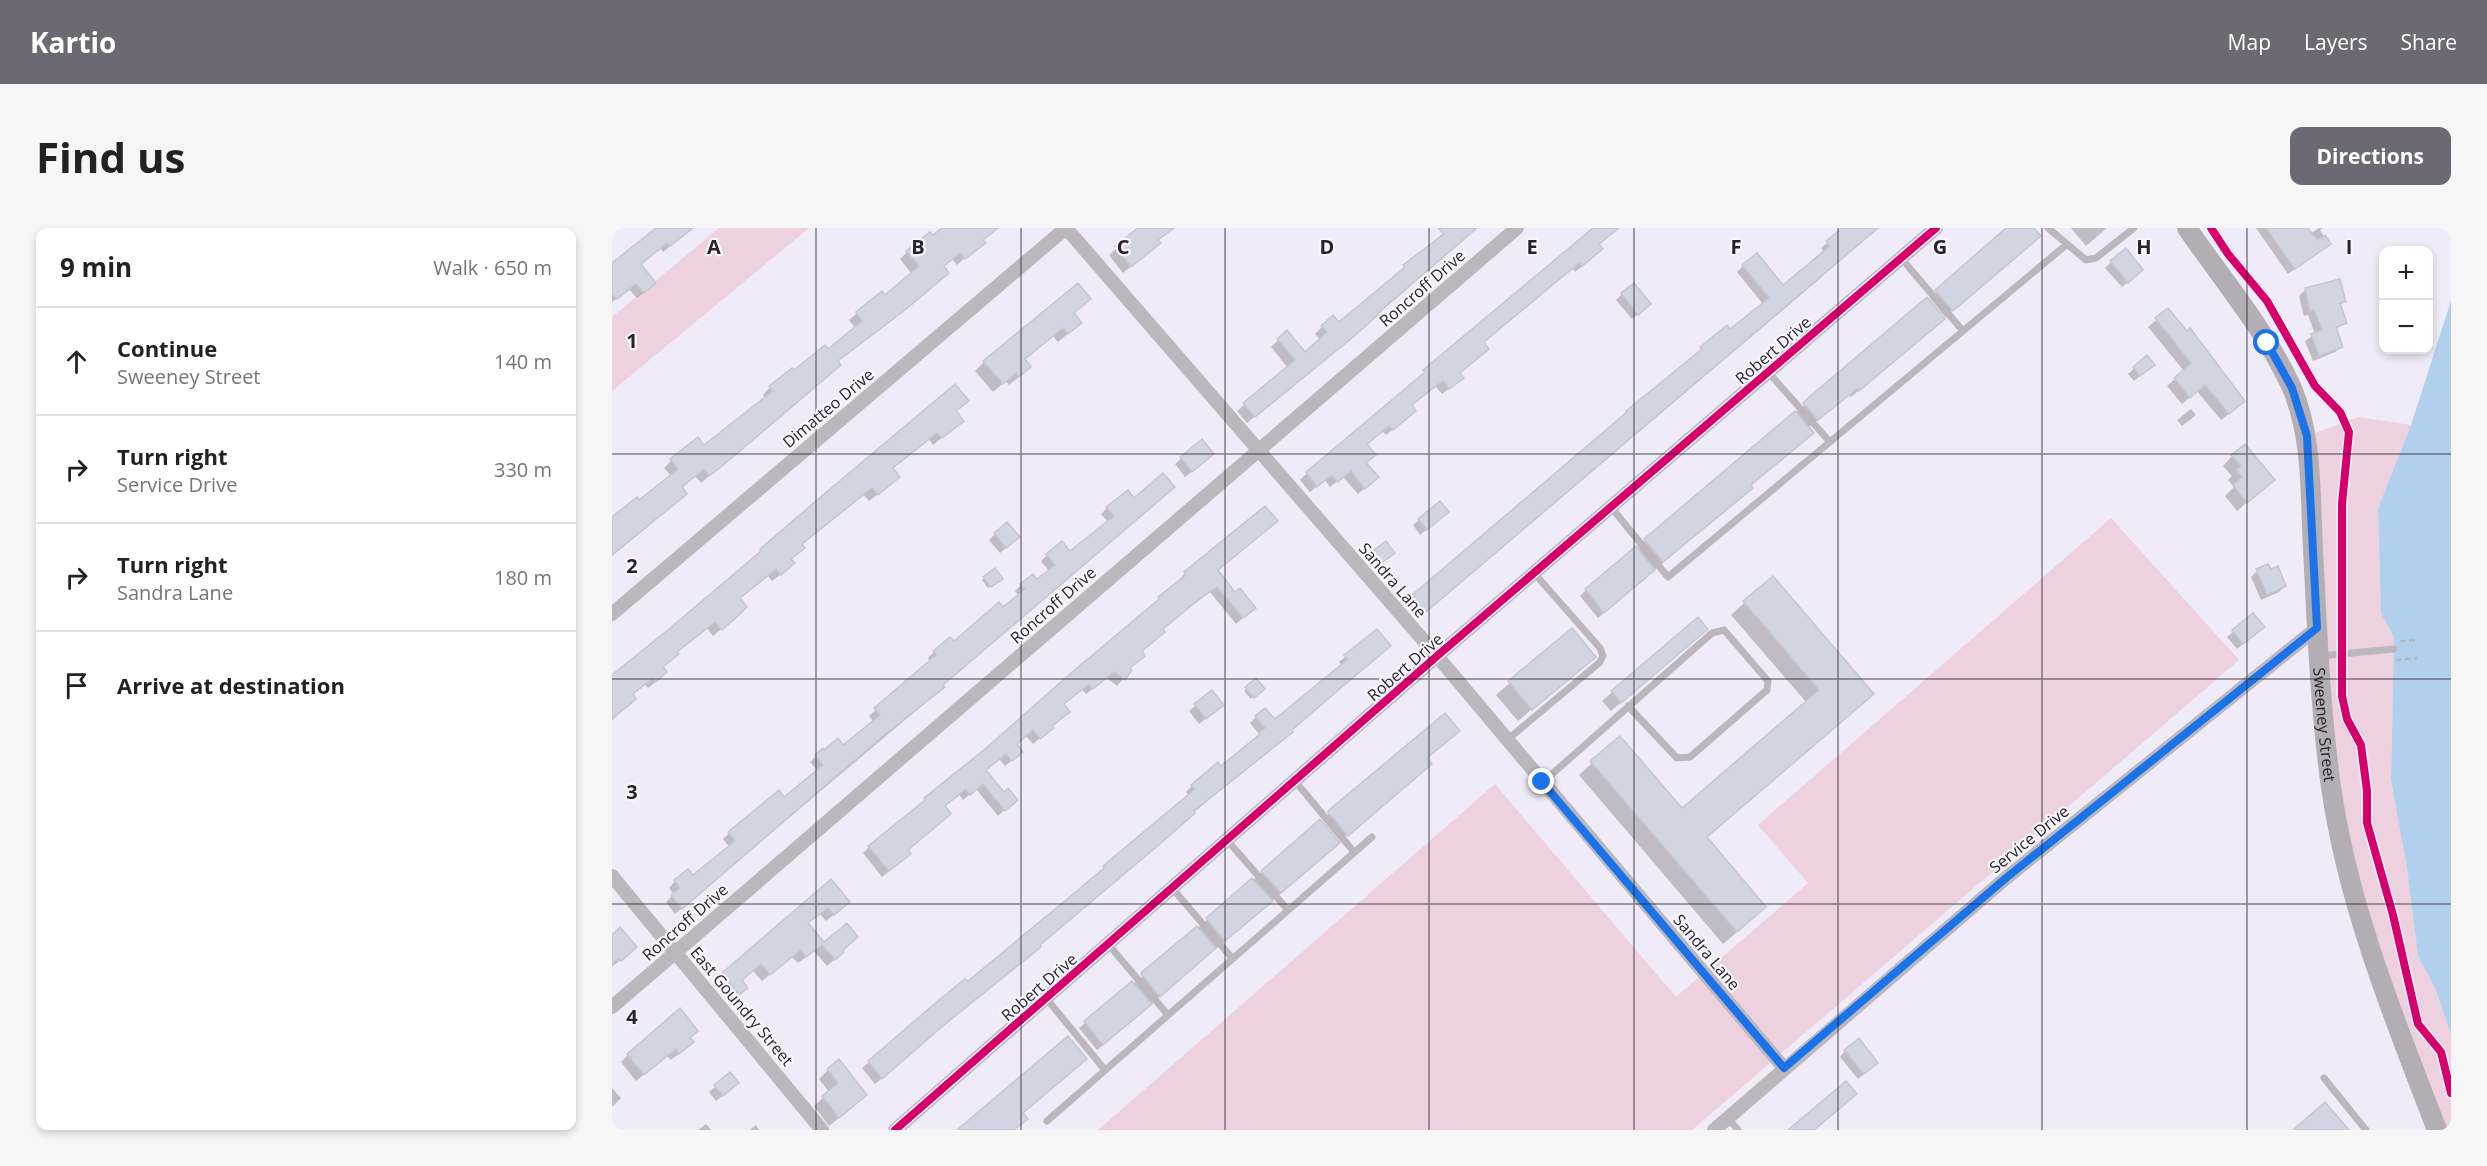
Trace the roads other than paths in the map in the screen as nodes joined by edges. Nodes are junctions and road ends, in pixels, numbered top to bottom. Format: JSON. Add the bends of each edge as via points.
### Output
{"nodes":[{"id":1,"x":1066,"y":228,"type":"edge"},
{"id":2,"x":1517,"y":228,"type":"edge"},
{"id":3,"x":1936,"y":228,"type":"edge"},
{"id":4,"x":2048,"y":228,"type":"edge"},
{"id":5,"x":2134,"y":228,"type":"edge"},
{"id":6,"x":2187,"y":228,"type":"edge"},
{"id":7,"x":2066,"y":245,"type":"junction"},
{"id":8,"x":1901,"y":258,"type":"junction"},
{"id":9,"x":1963,"y":331,"type":"junction"},
{"id":10,"x":1768,"y":372,"type":"junction"},
{"id":11,"x":1830,"y":442,"type":"junction"},
{"id":12,"x":1259,"y":449,"type":"junction"},
{"id":13,"x":1611,"y":507,"type":"junction"},
{"id":14,"x":1534,"y":573,"type":"junction"},
{"id":15,"x":612,"y":614,"type":"edge"},
{"id":16,"x":2317,"y":628,"type":"junction"},
{"id":17,"x":2394,"y":649,"type":"dead end"},
{"id":18,"x":1437,"y":656,"type":"junction"},
{"id":19,"x":2318,"y":657,"type":"junction"},
{"id":20,"x":1628,"y":706,"type":"junction"},
{"id":21,"x":1507,"y":740,"type":"junction"},
{"id":22,"x":1295,"y":781,"type":"junction"},
{"id":23,"x":1542,"y":782,"type":"junction"},
{"id":24,"x":1372,"y":837,"type":"dead end"},
{"id":25,"x":1227,"y":840,"type":"junction"},
{"id":26,"x":1354,"y":852,"type":"junction"},
{"id":27,"x":612,"y":876,"type":"edge"},
{"id":28,"x":1172,"y":888,"type":"junction"},
{"id":29,"x":1288,"y":910,"type":"junction"},
{"id":30,"x":1108,"y":944,"type":"junction"},
{"id":31,"x":675,"y":952,"type":"junction"},
{"id":32,"x":1232,"y":958,"type":"junction"},
{"id":33,"x":1046,"y":998,"type":"junction"},
{"id":34,"x":612,"y":1007,"type":"edge"},
{"id":35,"x":1168,"y":1015,"type":"junction"},
{"id":36,"x":1784,"y":1068,"type":"junction"},
{"id":37,"x":1105,"y":1070,"type":"junction"},
{"id":38,"x":2324,"y":1077,"type":"dead end"},
{"id":39,"x":1728,"y":1118,"type":"junction"},
{"id":40,"x":1047,"y":1120,"type":"dead end"},
{"id":41,"x":822,"y":1130,"type":"edge"},
{"id":42,"x":895,"y":1130,"type":"edge"},
{"id":43,"x":1714,"y":1130,"type":"edge"},
{"id":44,"x":1738,"y":1130,"type":"edge"},
{"id":45,"x":2367,"y":1130,"type":"edge"},
{"id":46,"x":2437,"y":1130,"type":"edge"}],
"edges":[{"from":1,"to":12,"type":"street","name":"Sandra Lane"},
{"from":1,"to":15,"type":"street","name":"Dimatteo Drive"},
{"from":2,"to":12,"type":"street","name":"Roncroff Drive"},
{"from":3,"to":8,"type":"street","name":"Robert Drive"},
{"from":4,"to":7,"type":"lane"},
{"from":5,"to":7,"type":"lane","via":[[2096,258],[2086,260]]},
{"from":6,"to":16,"type":"street","name":"Sweeney Street","via":[[2267,343],[2292,388],[2307,436]]},
{"from":7,"to":9,"type":"lane"},
{"from":8,"to":9,"type":"lane"},
{"from":8,"to":10,"type":"street","name":"Robert Drive"},
{"from":9,"to":11,"type":"lane"},
{"from":10,"to":11,"type":"lane"},
{"from":10,"to":13,"type":"street","name":"Robert Drive"},
{"from":11,"to":13,"type":"lane","via":[[1668,577]]},
{"from":12,"to":18,"type":"street","name":"Sandra Lane"},
{"from":12,"to":31,"type":"street","name":"Roncroff Drive"},
{"from":13,"to":14,"type":"street","name":"Robert Drive"},
{"from":14,"to":18,"type":"street","name":"Robert Drive"},
{"from":14,"to":21,"type":"lane","via":[[1603,656]]},
{"from":16,"to":19,"type":"street","name":"Sweeney Street"},
{"from":16,"to":36,"type":"street","name":"Service Drive","via":[[2006,878]]},
{"from":17,"to":19,"type":"lane"},
{"from":18,"to":21,"type":"street","name":"Sandra Lane"},
{"from":18,"to":22,"type":"street","name":"Robert Drive"},
{"from":19,"to":46,"type":"street","name":"Sweeney Street","via":[[2331,788],[2349,882],[2388,1001]]},
{"from":20,"to":20,"type":"lane","via":[[1712,633],[1724,630],[1768,681],[1767,690],[1690,757],[1677,758]]},
{"from":20,"to":23,"type":"lane"},
{"from":21,"to":23,"type":"street","name":"Sandra Lane"},
{"from":22,"to":25,"type":"street","name":"Robert Drive"},
{"from":22,"to":26,"type":"lane"},
{"from":23,"to":36,"type":"street","name":"Sandra Lane"},
{"from":24,"to":26,"type":"lane"},
{"from":25,"to":28,"type":"street","name":"Robert Drive"},
{"from":25,"to":29,"type":"lane"},
{"from":26,"to":29,"type":"lane"},
{"from":27,"to":31,"type":"street","name":"East Goundry Street"},
{"from":28,"to":30,"type":"street","name":"Robert Drive"},
{"from":28,"to":32,"type":"lane"},
{"from":29,"to":32,"type":"lane"},
{"from":30,"to":33,"type":"street","name":"Robert Drive"},
{"from":30,"to":35,"type":"lane"},
{"from":31,"to":34,"type":"street","name":"Roncroff Drive"},
{"from":31,"to":41,"type":"street","name":"East Goundry Street"},
{"from":32,"to":35,"type":"lane"},
{"from":33,"to":37,"type":"lane"},
{"from":33,"to":42,"type":"street","name":"Robert Drive"},
{"from":35,"to":37,"type":"lane"},
{"from":36,"to":39,"type":"street","name":"Service Drive"},
{"from":37,"to":40,"type":"lane"},
{"from":38,"to":45,"type":"lane"},
{"from":39,"to":43,"type":"street","name":"Service Drive"},
{"from":39,"to":44,"type":"lane"}]}
